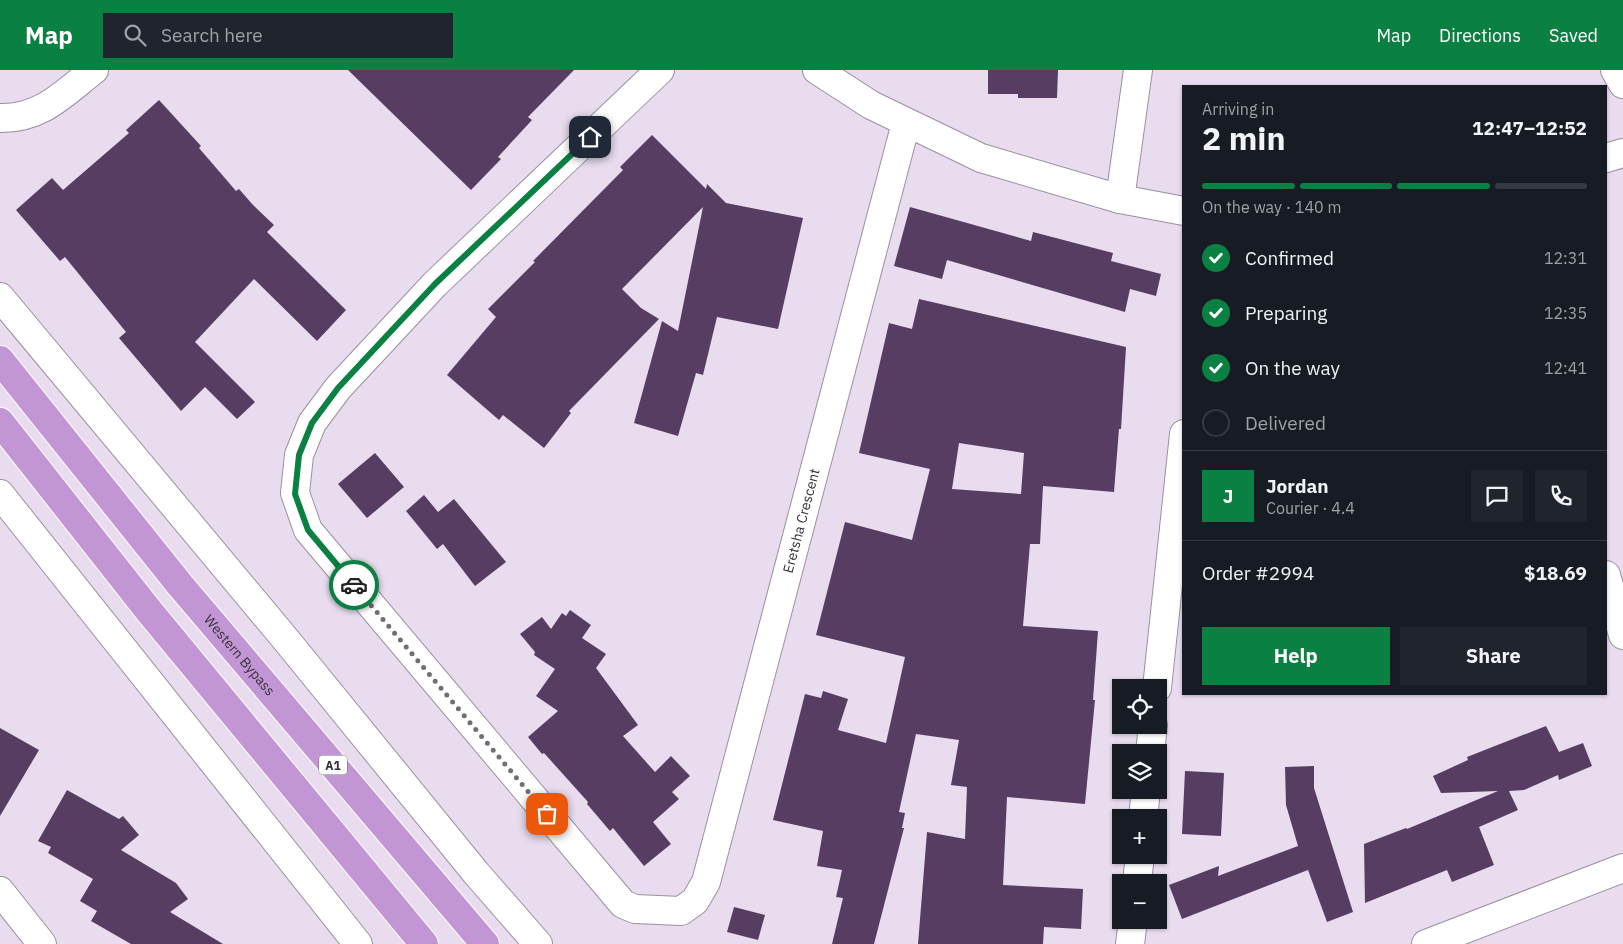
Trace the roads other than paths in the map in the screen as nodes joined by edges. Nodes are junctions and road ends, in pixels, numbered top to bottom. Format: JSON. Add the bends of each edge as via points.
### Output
{"nodes":[{"id":1,"x":94,"y":70,"type":"edge"},
{"id":2,"x":660,"y":70,"type":"edge"},
{"id":3,"x":818,"y":70,"type":"edge"},
{"id":4,"x":1138,"y":70,"type":"edge"},
{"id":5,"x":1615,"y":70,"type":"edge"},
{"id":6,"x":1623,"y":84,"type":"edge"},
{"id":7,"x":0,"y":118,"type":"edge"},
{"id":8,"x":906,"y":122,"type":"junction"},
{"id":9,"x":1623,"y":153,"type":"edge"},
{"id":10,"x":1607,"y":158,"type":"edge"},
{"id":11,"x":1120,"y":199,"type":"junction"},
{"id":12,"x":1182,"y":211,"type":"edge"},
{"id":13,"x":0,"y":297,"type":"edge"},
{"id":14,"x":0,"y":360,"type":"edge"},
{"id":15,"x":0,"y":422,"type":"edge"},
{"id":16,"x":1182,"y":453,"type":"edge"},
{"id":17,"x":0,"y":494,"type":"edge"},
{"id":18,"x":1613,"y":580,"type":"edge"},
{"id":19,"x":1623,"y":635,"type":"edge"},
{"id":20,"x":1158,"y":679,"type":"edge"},
{"id":21,"x":1623,"y":868,"type":"edge"},
{"id":22,"x":0,"y":891,"type":"edge"},
{"id":23,"x":1132,"y":929,"type":"edge"},
{"id":24,"x":42,"y":944,"type":"edge"},
{"id":25,"x":358,"y":944,"type":"edge"},
{"id":26,"x":424,"y":944,"type":"edge"},
{"id":27,"x":485,"y":944,"type":"edge"},
{"id":28,"x":538,"y":944,"type":"edge"},
{"id":29,"x":1130,"y":944,"type":"edge"},
{"id":30,"x":1426,"y":944,"type":"edge"}],
"edges":[{"from":1,"to":7,"type":"street","via":[[45,108],[15,118]]},
{"from":2,"to":8,"type":"street","name":"Eretsha Crescent","via":[[435,284],[338,388],[312,423],[299,455],[295,494],[308,530],[623,904],[635,909],[681,911],[695,901],[706,882]]},
{"from":3,"to":8,"type":"street","via":[[870,105]]},
{"from":4,"to":11,"type":"street"},
{"from":5,"to":6,"type":"street"},
{"from":8,"to":11,"type":"street","via":[[981,158]]},
{"from":9,"to":10,"type":"street"},
{"from":11,"to":12,"type":"street"},
{"from":13,"to":28,"type":"street"},
{"from":14,"to":27,"type":"highway","name":"Western Bypass","number":"A1","via":[[180,585]]},
{"from":15,"to":26,"type":"highway","via":[[150,611]]},
{"from":16,"to":20,"type":"street"},
{"from":17,"to":25,"type":"street"},
{"from":18,"to":19,"type":"street"},
{"from":21,"to":30,"type":"street"},
{"from":22,"to":24,"type":"street"},
{"from":23,"to":29,"type":"street"}]}
